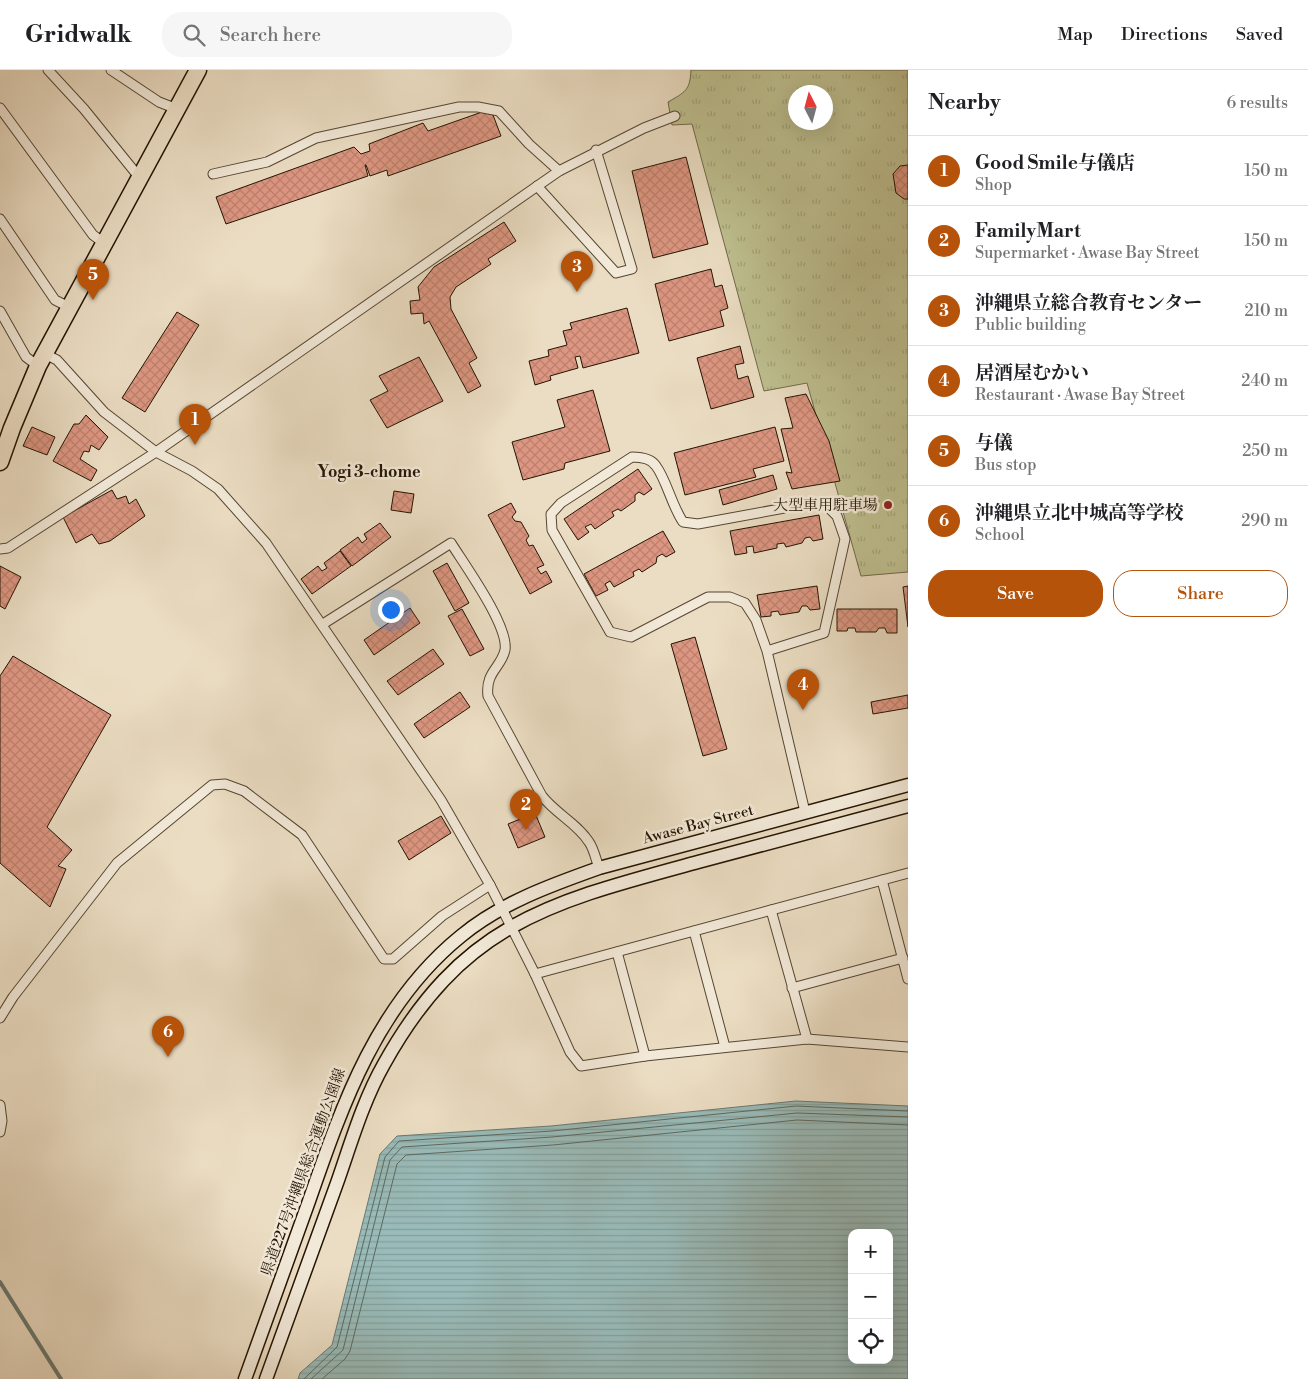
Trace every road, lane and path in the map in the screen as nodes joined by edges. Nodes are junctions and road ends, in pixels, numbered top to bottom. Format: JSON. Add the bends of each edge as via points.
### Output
{"nodes":[{"id":1,"x":48,"y":70,"type":"edge"},
{"id":2,"x":111,"y":70,"type":"edge"},
{"id":3,"x":198,"y":70,"type":"edge"},
{"id":4,"x":0,"y":108,"type":"edge"},
{"id":5,"x":177,"y":110,"type":"junction"},
{"id":6,"x":675,"y":116,"type":"dead end"},
{"id":7,"x":596,"y":150,"type":"junction"},
{"id":8,"x":559,"y":171,"type":"junction"},
{"id":9,"x":213,"y":174,"type":"dead end"},
{"id":10,"x":139,"y":177,"type":"junction"},
{"id":11,"x":537,"y":186,"type":"junction"},
{"id":12,"x":0,"y":219,"type":"edge"},
{"id":13,"x":104,"y":243,"type":"junction"},
{"id":14,"x":69,"y":307,"type":"junction"},
{"id":15,"x":0,"y":311,"type":"edge"},
{"id":16,"x":42,"y":360,"type":"junction"},
{"id":17,"x":156,"y":452,"type":"junction"},
{"id":18,"x":0,"y":462,"type":"edge"},
{"id":19,"x":0,"y":549,"type":"edge"},
{"id":20,"x":323,"y":624,"type":"junction"},
{"id":21,"x":766,"y":651,"type":"junction"},
{"id":22,"x":908,"y":785,"type":"edge"},
{"id":23,"x":908,"y":806,"type":"edge"},
{"id":24,"x":805,"y":812,"type":"junction"},
{"id":25,"x":599,"y":868,"type":"junction"},
{"id":26,"x":908,"y":873,"type":"edge"},
{"id":27,"x":882,"y":880,"type":"junction"},
{"id":28,"x":490,"y":885,"type":"junction"},
{"id":29,"x":502,"y":909,"type":"junction"},
{"id":30,"x":772,"y":910,"type":"junction"},
{"id":31,"x":510,"y":926,"type":"junction"},
{"id":32,"x":694,"y":931,"type":"junction"},
{"id":33,"x":617,"y":952,"type":"junction"},
{"id":34,"x":903,"y":958,"type":"junction"},
{"id":35,"x":535,"y":974,"type":"junction"},
{"id":36,"x":908,"y":979,"type":"edge"},
{"id":37,"x":792,"y":988,"type":"junction"},
{"id":38,"x":0,"y":1018,"type":"edge"},
{"id":39,"x":807,"y":1040,"type":"junction"},
{"id":40,"x":908,"y":1047,"type":"edge"},
{"id":41,"x":725,"y":1048,"type":"junction"},
{"id":42,"x":645,"y":1056,"type":"junction"},
{"id":43,"x":0,"y":1105,"type":"edge"},
{"id":44,"x":0,"y":1132,"type":"edge"},
{"id":45,"x":245,"y":1379,"type":"edge"},
{"id":46,"x":266,"y":1379,"type":"edge"}],
"edges":[{"from":1,"to":10,"type":"street"},
{"from":2,"to":5,"type":"street"},
{"from":3,"to":5,"type":"highway"},
{"from":4,"to":13,"type":"street","via":[[93,236]]},
{"from":5,"to":10,"type":"highway"},
{"from":6,"to":7,"type":"street"},
{"from":7,"to":8,"type":"street"},
{"from":7,"to":11,"type":"street","via":[[632,269],[616,273]]},
{"from":8,"to":9,"type":"street","via":[[499,111],[478,106],[459,107],[316,138],[267,162]]},
{"from":8,"to":11,"type":"street"},
{"from":10,"to":13,"type":"highway"},
{"from":11,"to":17,"type":"street"},
{"from":12,"to":14,"type":"street","via":[[55,300]]},
{"from":13,"to":14,"type":"highway"},
{"from":14,"to":16,"type":"highway"},
{"from":15,"to":16,"type":"street","via":[[26,357]]},
{"from":16,"to":17,"type":"street","via":[[57,360],[104,412]]},
{"from":16,"to":18,"type":"highway"},
{"from":17,"to":19,"type":"street","via":[[8,548]]},
{"from":17,"to":20,"type":"street","via":[[218,489],[266,543]]},
{"from":20,"to":25,"type":"street","via":[[451,543],[504,634],[505,651],[490,675],[488,696],[542,796],[580,830],[591,844]]},
{"from":20,"to":28,"type":"street","via":[[441,800]]},
{"from":21,"to":21,"type":"street","via":[[824,633],[844,539],[837,516],[828,506],[812,503],[698,524],[683,522],[656,465],[642,456],[632,457],[561,503],[551,514],[552,530],[610,632],[631,637],[708,596],[730,597],[745,602],[756,620]]},
{"from":21,"to":24,"type":"street"},
{"from":22,"to":24,"type":"main road","name":"Awase Bay Street"},
{"from":23,"to":31,"type":"main road","via":[[594,891]]},
{"from":24,"to":25,"type":"main road","name":"Awase Bay Street"},
{"from":25,"to":29,"type":"main road","name":"Awase Bay Street","via":[[552,885]]},
{"from":26,"to":27,"type":"street"},
{"from":27,"to":30,"type":"street"},
{"from":27,"to":34,"type":"street"},
{"from":28,"to":29,"type":"street"},
{"from":28,"to":38,"type":"street","via":[[442,916],[393,959],[384,958],[302,835],[244,791],[225,784],[212,785],[117,863]]},
{"from":29,"to":31,"type":"street"},
{"from":29,"to":45,"type":"main road","name":"県道227号沖縄県総合運動公園線","via":[[462,936],[410,986],[364,1058],[336,1123]]},
{"from":30,"to":32,"type":"street"},
{"from":30,"to":37,"type":"street"},
{"from":31,"to":35,"type":"street"},
{"from":31,"to":46,"type":"main road","via":[[476,949],[444,978],[406,1026],[382,1066]]},
{"from":32,"to":33,"type":"street"},
{"from":32,"to":41,"type":"street"},
{"from":33,"to":35,"type":"street"},
{"from":33,"to":42,"type":"street"},
{"from":34,"to":36,"type":"street"},
{"from":34,"to":37,"type":"street"},
{"from":35,"to":42,"type":"street","via":[[570,1052],[581,1066]]},
{"from":37,"to":39,"type":"street"},
{"from":39,"to":40,"type":"street"},
{"from":39,"to":41,"type":"street"},
{"from":41,"to":42,"type":"street"},
{"from":43,"to":44,"type":"street"}]}
